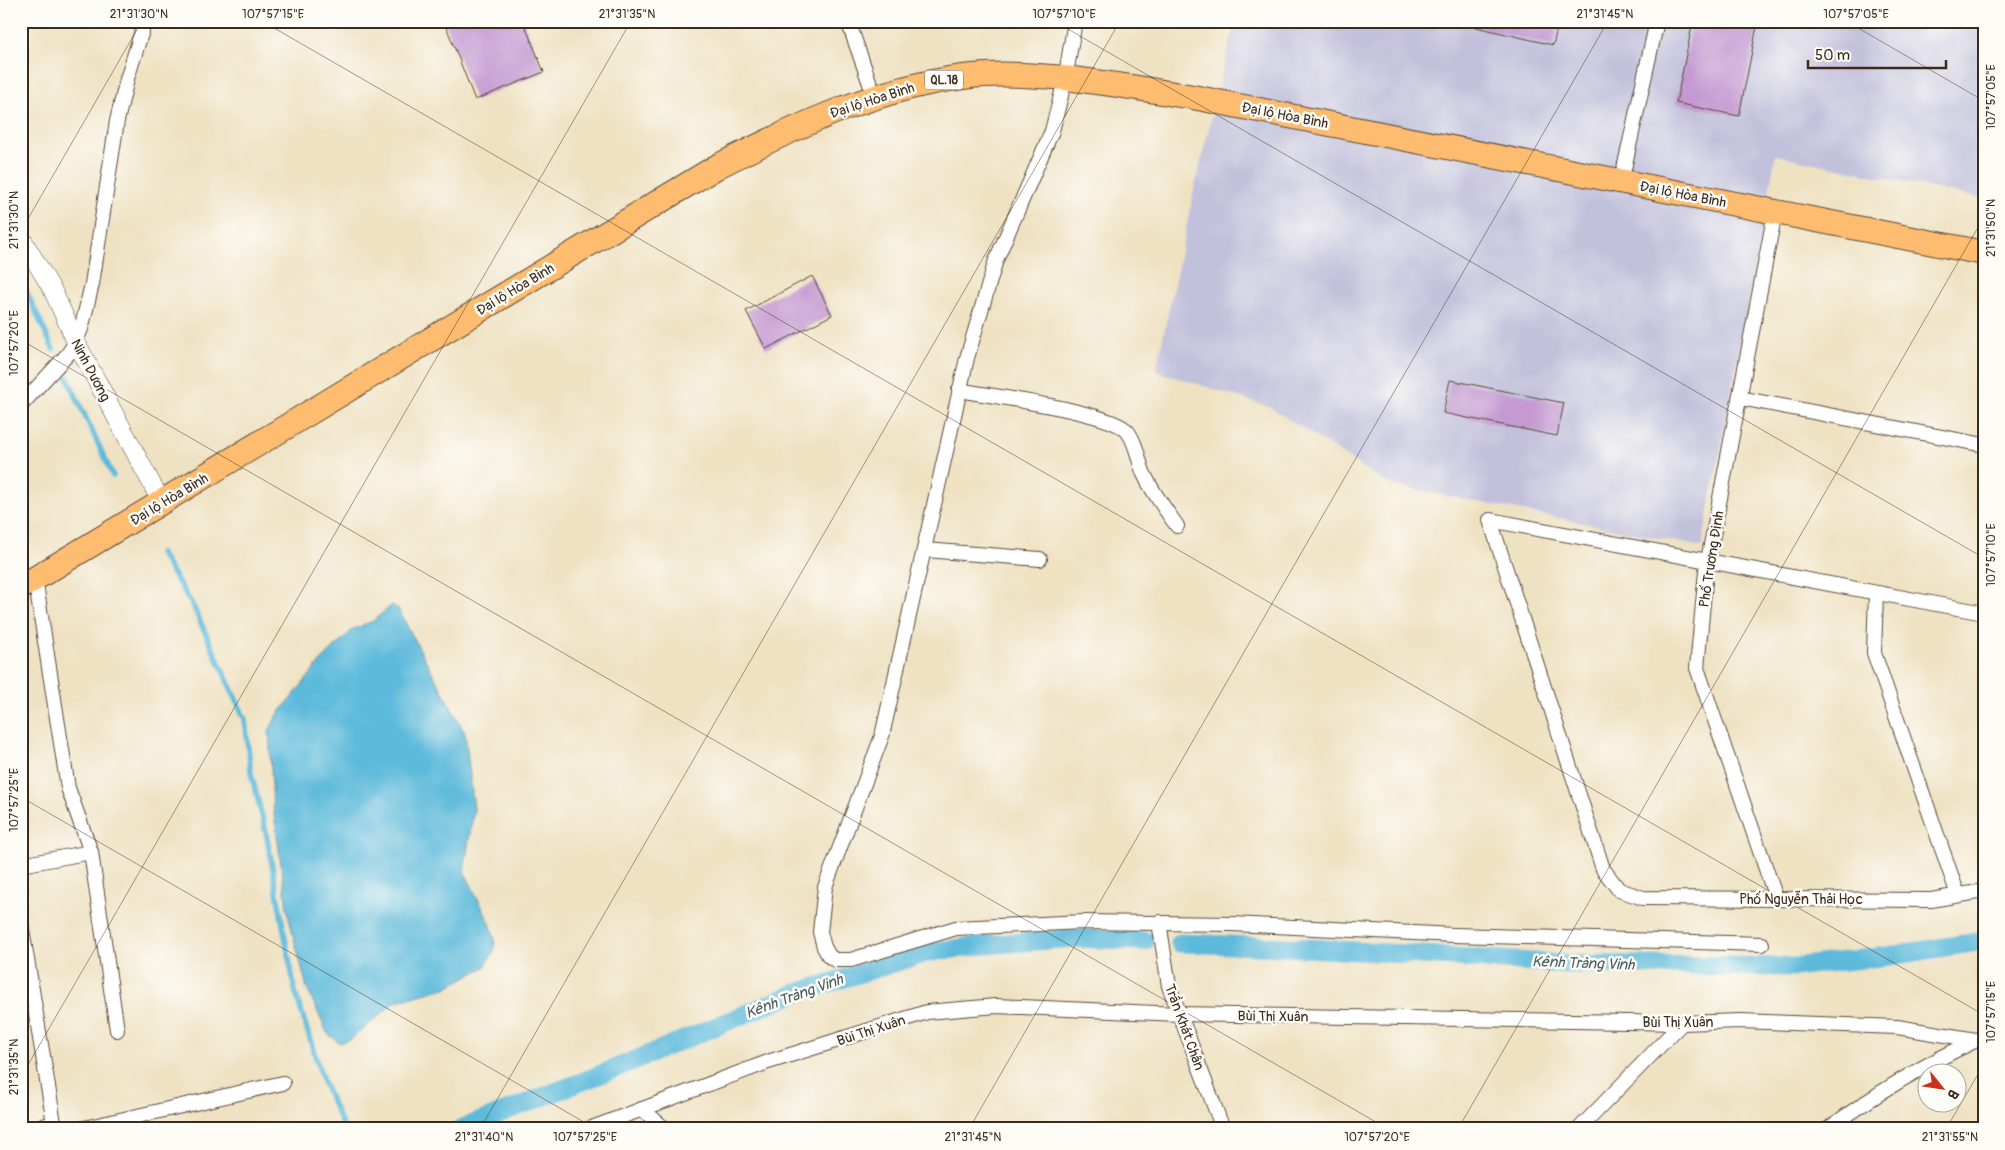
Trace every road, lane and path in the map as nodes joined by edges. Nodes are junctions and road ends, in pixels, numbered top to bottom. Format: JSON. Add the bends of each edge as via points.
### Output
{"nodes":[{"id":1,"x":145,"y":21,"type":"edge"},
{"id":2,"x":848,"y":21,"type":"edge"},
{"id":3,"x":1075,"y":21,"type":"edge"},
{"id":4,"x":1657,"y":21,"type":"edge"},
{"id":5,"x":1065,"y":80,"type":"junction"},
{"id":6,"x":875,"y":98,"type":"junction"},
{"id":7,"x":1621,"y":182,"type":"junction"},
{"id":8,"x":1775,"y":212,"type":"junction"},
{"id":9,"x":21,"y":237,"type":"edge"},
{"id":10,"x":1984,"y":253,"type":"edge"},
{"id":11,"x":76,"y":342,"type":"junction"},
{"id":12,"x":959,"y":390,"type":"junction"},
{"id":13,"x":1740,"y":398,"type":"junction"},
{"id":14,"x":21,"y":405,"type":"edge"},
{"id":15,"x":1984,"y":445,"type":"edge"},
{"id":16,"x":162,"y":503,"type":"junction"},
{"id":17,"x":1176,"y":526,"type":"dead end"},
{"id":18,"x":924,"y":550,"type":"junction"},
{"id":19,"x":1040,"y":559,"type":"dead end"},
{"id":20,"x":1708,"y":561,"type":"junction"},
{"id":21,"x":28,"y":583,"type":"edge"},
{"id":22,"x":1876,"y":593,"type":"junction"},
{"id":23,"x":1984,"y":613,"type":"edge"},
{"id":24,"x":92,"y":852,"type":"junction"},
{"id":25,"x":21,"y":865,"type":"edge"},
{"id":26,"x":1984,"y":891,"type":"edge"},
{"id":27,"x":1958,"y":895,"type":"junction"},
{"id":28,"x":1776,"y":898,"type":"junction"},
{"id":29,"x":1159,"y":922,"type":"junction"},
{"id":30,"x":21,"y":924,"type":"edge"},
{"id":31,"x":1762,"y":944,"type":"dead end"},
{"id":32,"x":1179,"y":1014,"type":"junction"},
{"id":33,"x":1682,"y":1023,"type":"junction"},
{"id":34,"x":117,"y":1030,"type":"dead end"},
{"id":35,"x":1980,"y":1038,"type":"edge"},
{"id":36,"x":283,"y":1083,"type":"dead end"},
{"id":37,"x":642,"y":1109,"type":"junction"},
{"id":38,"x":55,"y":1126,"type":"edge"},
{"id":39,"x":32,"y":1129,"type":"edge"},
{"id":40,"x":80,"y":1129,"type":"edge"},
{"id":41,"x":589,"y":1129,"type":"edge"},
{"id":42,"x":665,"y":1129,"type":"edge"},
{"id":43,"x":1223,"y":1129,"type":"edge"},
{"id":44,"x":1579,"y":1129,"type":"edge"},
{"id":45,"x":1828,"y":1129,"type":"edge"}],
"edges":[{"from":1,"to":11,"type":"street","via":[[117,121],[92,284]]},
{"from":2,"to":6,"type":"street"},
{"from":3,"to":5,"type":"street"},
{"from":4,"to":7,"type":"street"},
{"from":5,"to":6,"type":"highway","name":"Đại lộ Hòa Bình","number":"QL.18","via":[[1005,75],[964,77],[931,82]]},
{"from":5,"to":7,"type":"highway","name":"Đại lộ Hòa Bình","number":"QL.18","via":[[1193,97]]},
{"from":5,"to":12,"type":"street","via":[[1052,131],[996,260]]},
{"from":6,"to":16,"type":"highway","name":"Đại lộ Hòa Bình","number":"QL.18","via":[[794,128],[718,166]]},
{"from":7,"to":8,"type":"highway","name":"Đại lộ Hòa Bình","number":"QL.18"},
{"from":8,"to":10,"type":"highway","name":"Đại lộ Hòa Bình","number":"QL.18"},
{"from":8,"to":13,"type":"street","name":"Phố Trương Định"},
{"from":9,"to":11,"type":"street","name":"Ninh Dương","via":[[53,291]]},
{"from":11,"to":14,"type":"street"},
{"from":11,"to":16,"type":"street","name":"Ninh Dương"},
{"from":12,"to":17,"type":"street","via":[[1083,414],[1122,425],[1132,438],[1152,489]]},
{"from":12,"to":18,"type":"street"},
{"from":13,"to":15,"type":"street"},
{"from":13,"to":20,"type":"street","name":"Phố Trương Định"},
{"from":16,"to":21,"type":"highway","name":"Đại lộ Hòa Bình","number":"QL.18"},
{"from":18,"to":19,"type":"street"},
{"from":18,"to":29,"type":"street","via":[[882,736],[825,887],[820,932],[824,947],[836,960],[851,960],[956,928],[1020,923]]},
{"from":20,"to":22,"type":"street"},
{"from":20,"to":28,"type":"street","name":"Phố Trương Định","via":[[1697,668]]},
{"from":20,"to":28,"type":"street","name":"Phố Nguyễn Thái Học","via":[[1490,520],[1603,869],[1619,890],[1642,898]]},
{"from":21,"to":24,"type":"street","via":[[68,788]]},
{"from":22,"to":23,"type":"street"},
{"from":22,"to":27,"type":"street","via":[[1874,653]]},
{"from":24,"to":25,"type":"street"},
{"from":24,"to":34,"type":"street"},
{"from":26,"to":27,"type":"street","name":"Phố Nguyễn Thái Học"},
{"from":27,"to":28,"type":"street","name":"Phố Nguyễn Thái Học","via":[[1931,900]]},
{"from":29,"to":31,"type":"street"},
{"from":29,"to":32,"type":"street","name":"Trần Khát Chân","via":[[1166,970]]},
{"from":30,"to":38,"type":"street"},
{"from":32,"to":33,"type":"street","name":"Bùi Thị Xuân"},
{"from":32,"to":37,"type":"street","name":"Bùi Thị Xuân","via":[[996,1006],[926,1012],[768,1062]]},
{"from":32,"to":43,"type":"street","name":"Trần Khát Chân"},
{"from":33,"to":35,"type":"street","name":"Bùi Thị Xuân","via":[[1740,1021],[1897,1027]]},
{"from":33,"to":44,"type":"street"},
{"from":35,"to":45,"type":"street","via":[[1904,1078]]},
{"from":36,"to":40,"type":"street"},
{"from":37,"to":41,"type":"street","name":"Bùi Thị Xuân"},
{"from":37,"to":42,"type":"street"},
{"from":38,"to":39,"type":"street"}]}
